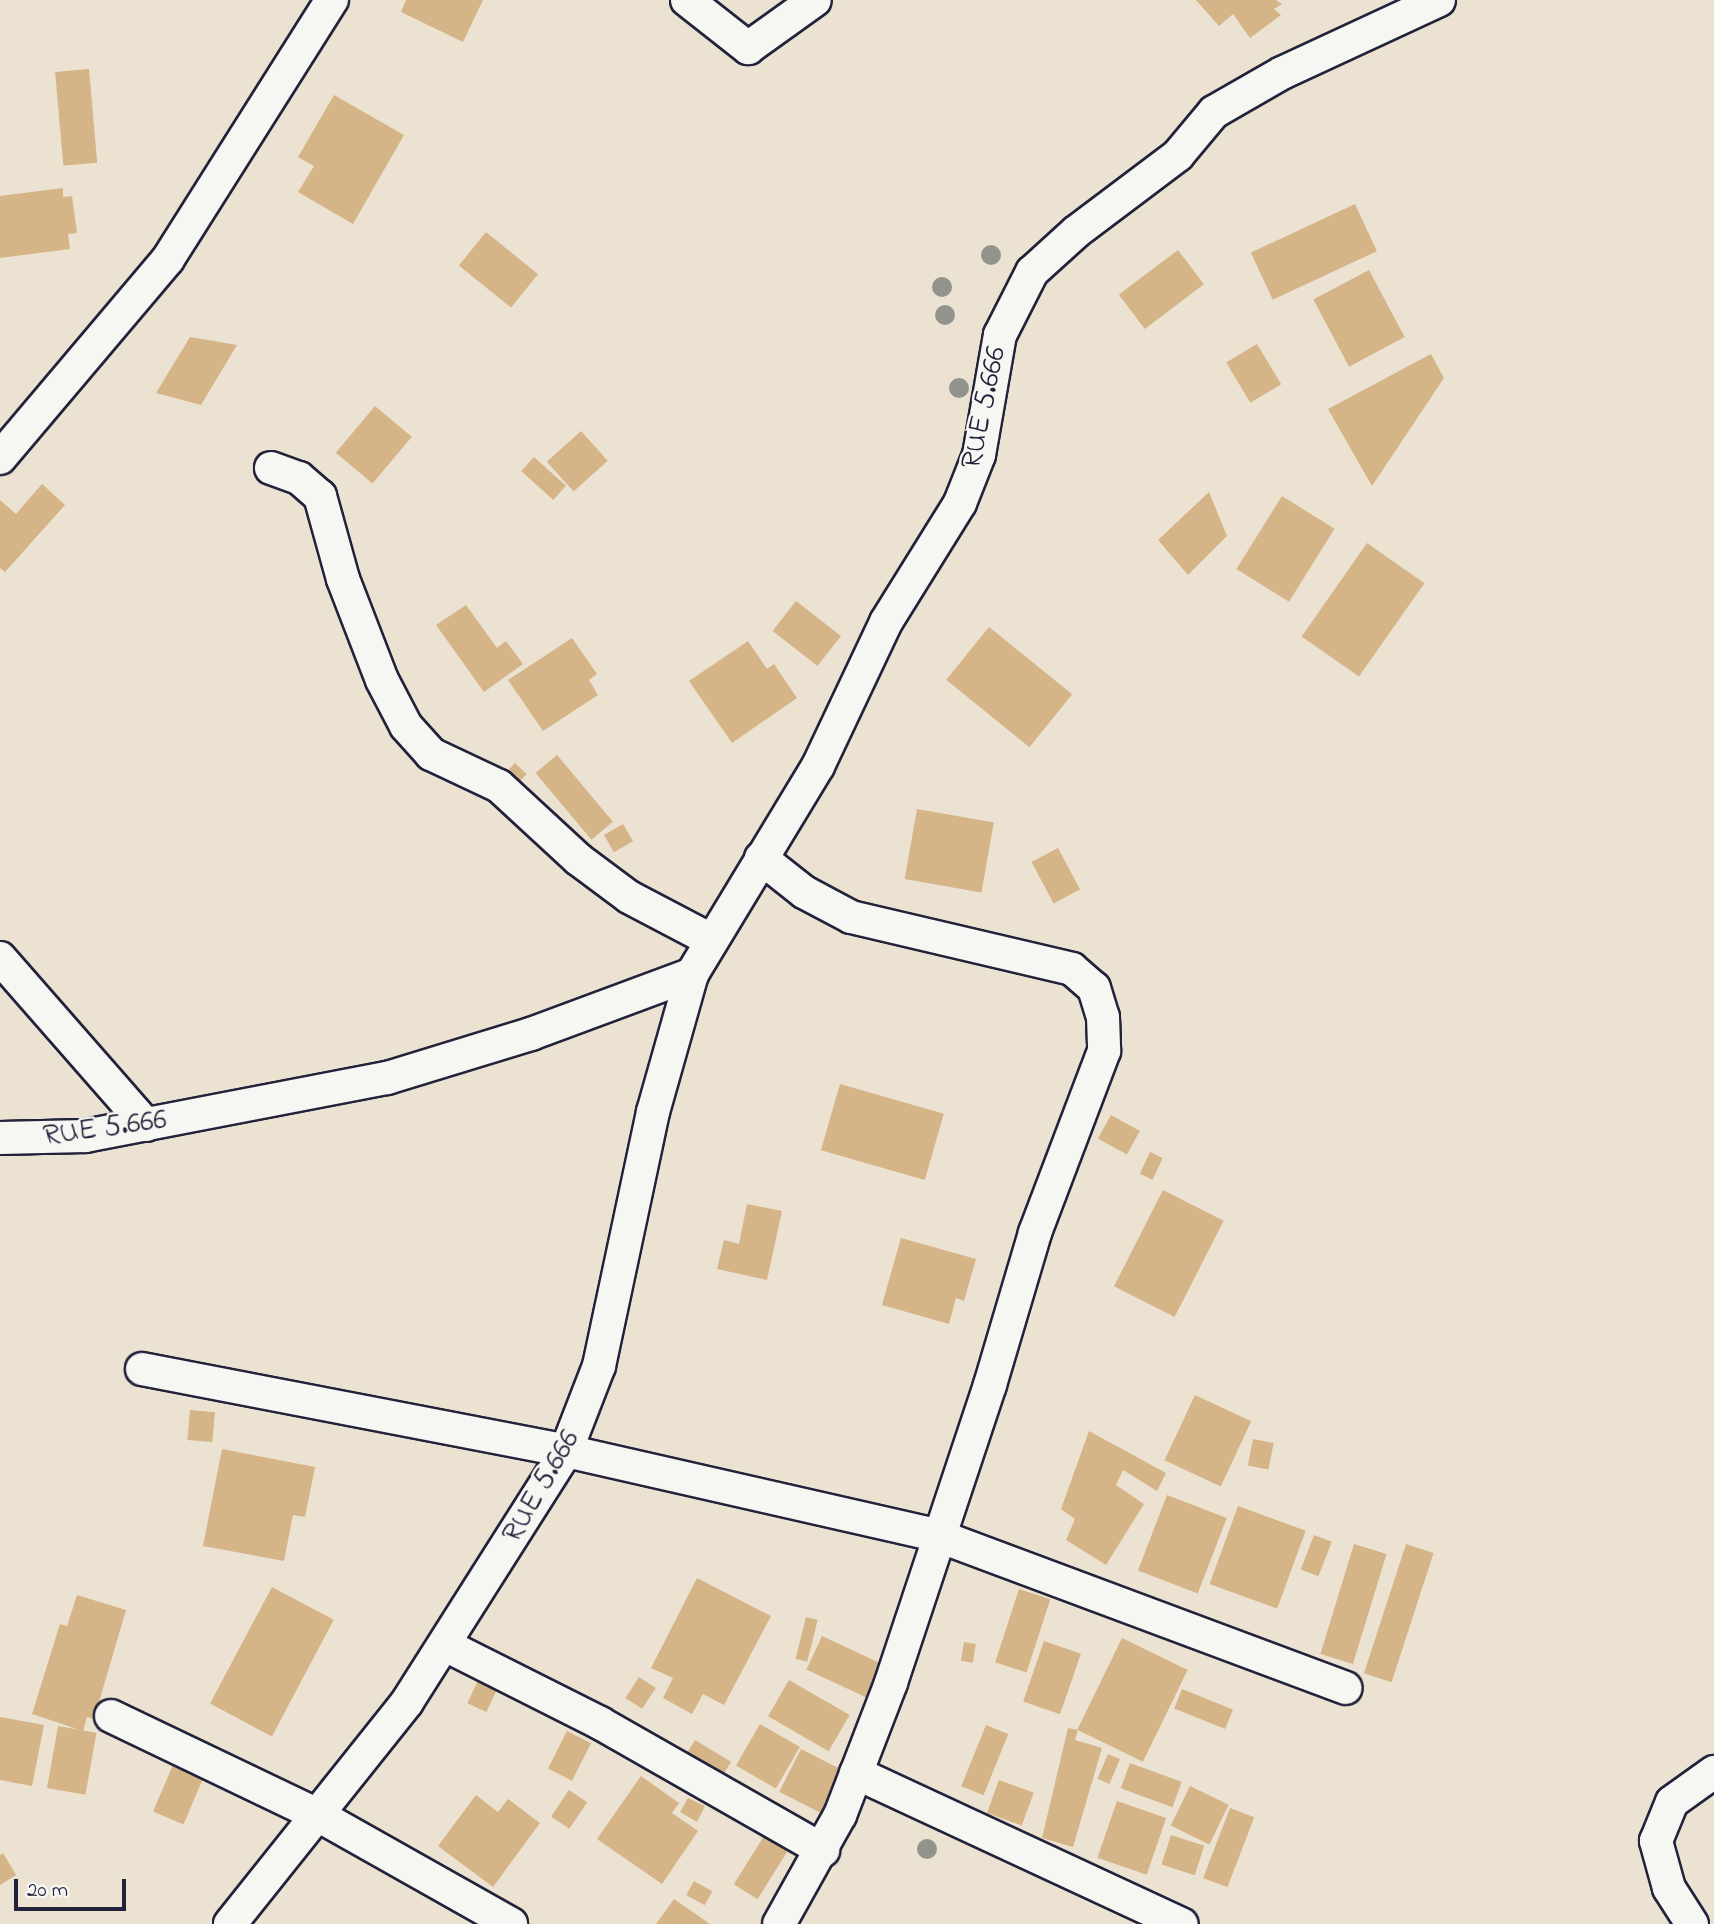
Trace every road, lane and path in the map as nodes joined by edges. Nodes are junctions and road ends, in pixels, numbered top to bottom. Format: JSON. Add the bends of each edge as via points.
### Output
{"nodes":[{"id":1,"x":332,"y":0,"type":"edge"},
{"id":2,"x":687,"y":0,"type":"edge"},
{"id":3,"x":814,"y":0,"type":"edge"},
{"id":4,"x":1439,"y":0,"type":"edge"},
{"id":5,"x":0,"y":458,"type":"edge"},
{"id":6,"x":271,"y":468,"type":"dead end"},
{"id":7,"x":761,"y":858,"type":"junction"},
{"id":8,"x":711,"y":940,"type":"junction"},
{"id":9,"x":0,"y":958,"type":"edge"},
{"id":10,"x":692,"y":974,"type":"junction"},
{"id":11,"x":146,"y":1125,"type":"junction"},
{"id":12,"x":0,"y":1138,"type":"edge"},
{"id":13,"x":142,"y":1369,"type":"dead end"},
{"id":14,"x":566,"y":1451,"type":"junction"},
{"id":15,"x":939,"y":1536,"type":"junction"},
{"id":16,"x":445,"y":1645,"type":"junction"},
{"id":17,"x":1345,"y":1688,"type":"dead end"},
{"id":18,"x":111,"y":1716,"type":"dead end"},
{"id":19,"x":1714,"y":1772,"type":"edge"},
{"id":20,"x":856,"y":1773,"type":"junction"},
{"id":21,"x":316,"y":1814,"type":"junction"},
{"id":22,"x":823,"y":1850,"type":"junction"},
{"id":23,"x":230,"y":1924,"type":"edge"},
{"id":24,"x":511,"y":1924,"type":"edge"},
{"id":25,"x":779,"y":1924,"type":"edge"},
{"id":26,"x":1182,"y":1924,"type":"edge"},
{"id":27,"x":1692,"y":1924,"type":"edge"}],
"edges":[{"from":1,"to":5,"type":"street","via":[[168,259]]},
{"from":2,"to":3,"type":"street","via":[[748,48]]},
{"from":4,"to":7,"type":"street","name":"RUE 5.666","via":[[1282,73],[1214,113],[1178,155],[1076,232],[1032,272],[1000,335],[979,455],[960,503],[886,622],[818,766]]},
{"from":6,"to":8,"type":"street","via":[[299,478],[320,496],[343,579],[382,681],[406,726],[431,754],[499,786],[578,859],[629,897]]},
{"from":7,"to":8,"type":"street","name":"RUE 5.666"},
{"from":7,"to":15,"type":"street","via":[[804,892],[851,917],[1072,969],[1094,988],[1103,1017],[1104,1051],[1091,1095],[1035,1233]]},
{"from":8,"to":10,"type":"street","name":"RUE 5.666"},
{"from":9,"to":11,"type":"street"},
{"from":10,"to":11,"type":"street","name":"RUE 5.666","via":[[531,1034],[387,1077]]},
{"from":10,"to":14,"type":"street","name":"RUE 5.666","via":[[653,1112],[599,1366]]},
{"from":11,"to":12,"type":"street","name":"RUE 5.666","via":[[85,1136]]},
{"from":13,"to":14,"type":"street"},
{"from":14,"to":15,"type":"street"},
{"from":14,"to":16,"type":"street","name":"RUE 5.666"},
{"from":15,"to":17,"type":"street"},
{"from":15,"to":20,"type":"street"},
{"from":16,"to":21,"type":"street","name":"RUE 5.666","via":[[407,1702]]},
{"from":16,"to":22,"type":"street","via":[[600,1723]]},
{"from":18,"to":21,"type":"street"},
{"from":19,"to":27,"type":"street","via":[[1672,1802],[1656,1841],[1669,1888]]},
{"from":20,"to":22,"type":"street"},
{"from":20,"to":26,"type":"street"},
{"from":21,"to":23,"type":"street","name":"RUE 5.666"},
{"from":21,"to":24,"type":"street"},
{"from":22,"to":25,"type":"street"}]}
